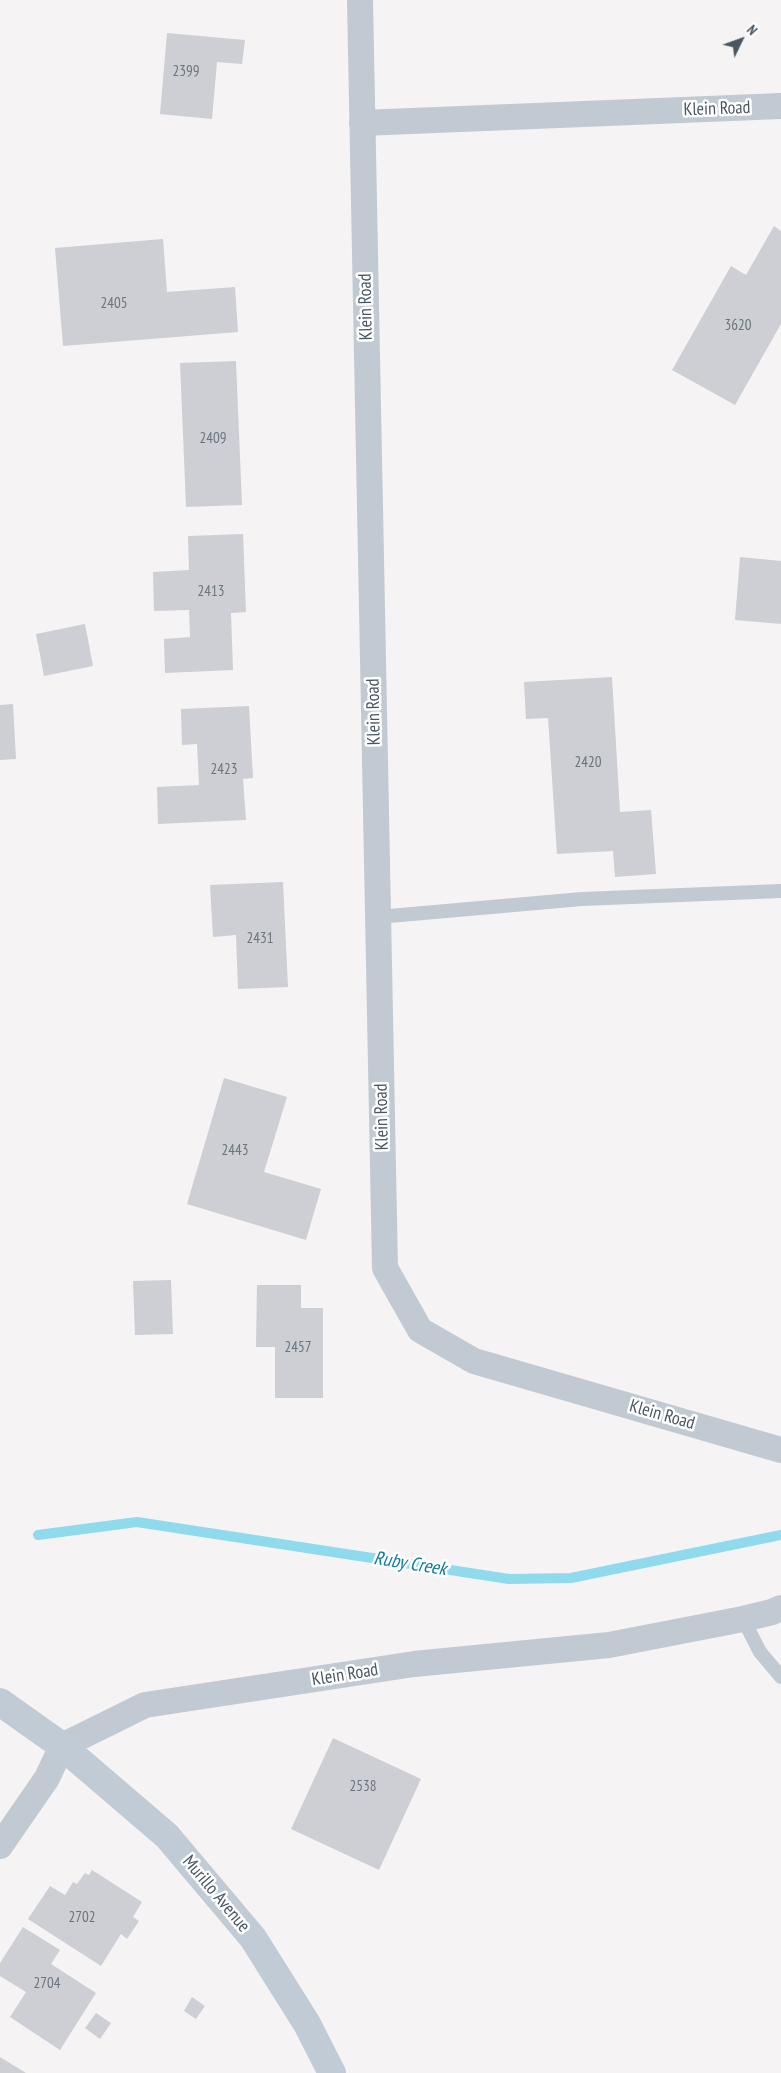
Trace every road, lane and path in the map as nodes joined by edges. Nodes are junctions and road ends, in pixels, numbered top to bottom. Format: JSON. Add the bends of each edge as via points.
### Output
{"nodes":[{"id":1,"x":360,"y":0,"type":"edge"},
{"id":2,"x":781,"y":106,"type":"edge"},
{"id":3,"x":362,"y":123,"type":"junction"},
{"id":4,"x":781,"y":891,"type":"edge"},
{"id":5,"x":378,"y":917,"type":"junction"},
{"id":6,"x":781,"y":1450,"type":"edge"},
{"id":7,"x":781,"y":1608,"type":"edge"},
{"id":8,"x":743,"y":1619,"type":"junction"},
{"id":9,"x":781,"y":1677,"type":"edge"},
{"id":10,"x":0,"y":1702,"type":"edge"},
{"id":11,"x":62,"y":1746,"type":"junction"},
{"id":12,"x":0,"y":1846,"type":"edge"},
{"id":13,"x":332,"y":2073,"type":"edge"}],
"edges":[{"from":1,"to":3,"type":"street"},
{"from":2,"to":3,"type":"street","name":"Klein Road"},
{"from":3,"to":5,"type":"street","name":"Klein Road"},
{"from":4,"to":5,"type":"lane","via":[[582,899]]},
{"from":5,"to":6,"type":"street","name":"Klein Road","via":[[385,1268],[420,1330],[474,1361]]},
{"from":7,"to":8,"type":"street","name":"Klein Road"},
{"from":8,"to":9,"type":"lane","via":[[760,1652]]},
{"from":8,"to":11,"type":"street","name":"Klein Road","via":[[609,1645],[414,1664],[146,1705]]},
{"from":10,"to":11,"type":"street","name":"Murillo Avenue"},
{"from":11,"to":12,"type":"street","via":[[47,1778]]},
{"from":11,"to":13,"type":"street","name":"Murillo Avenue","via":[[167,1836],[253,1938],[307,2024]]}]}
